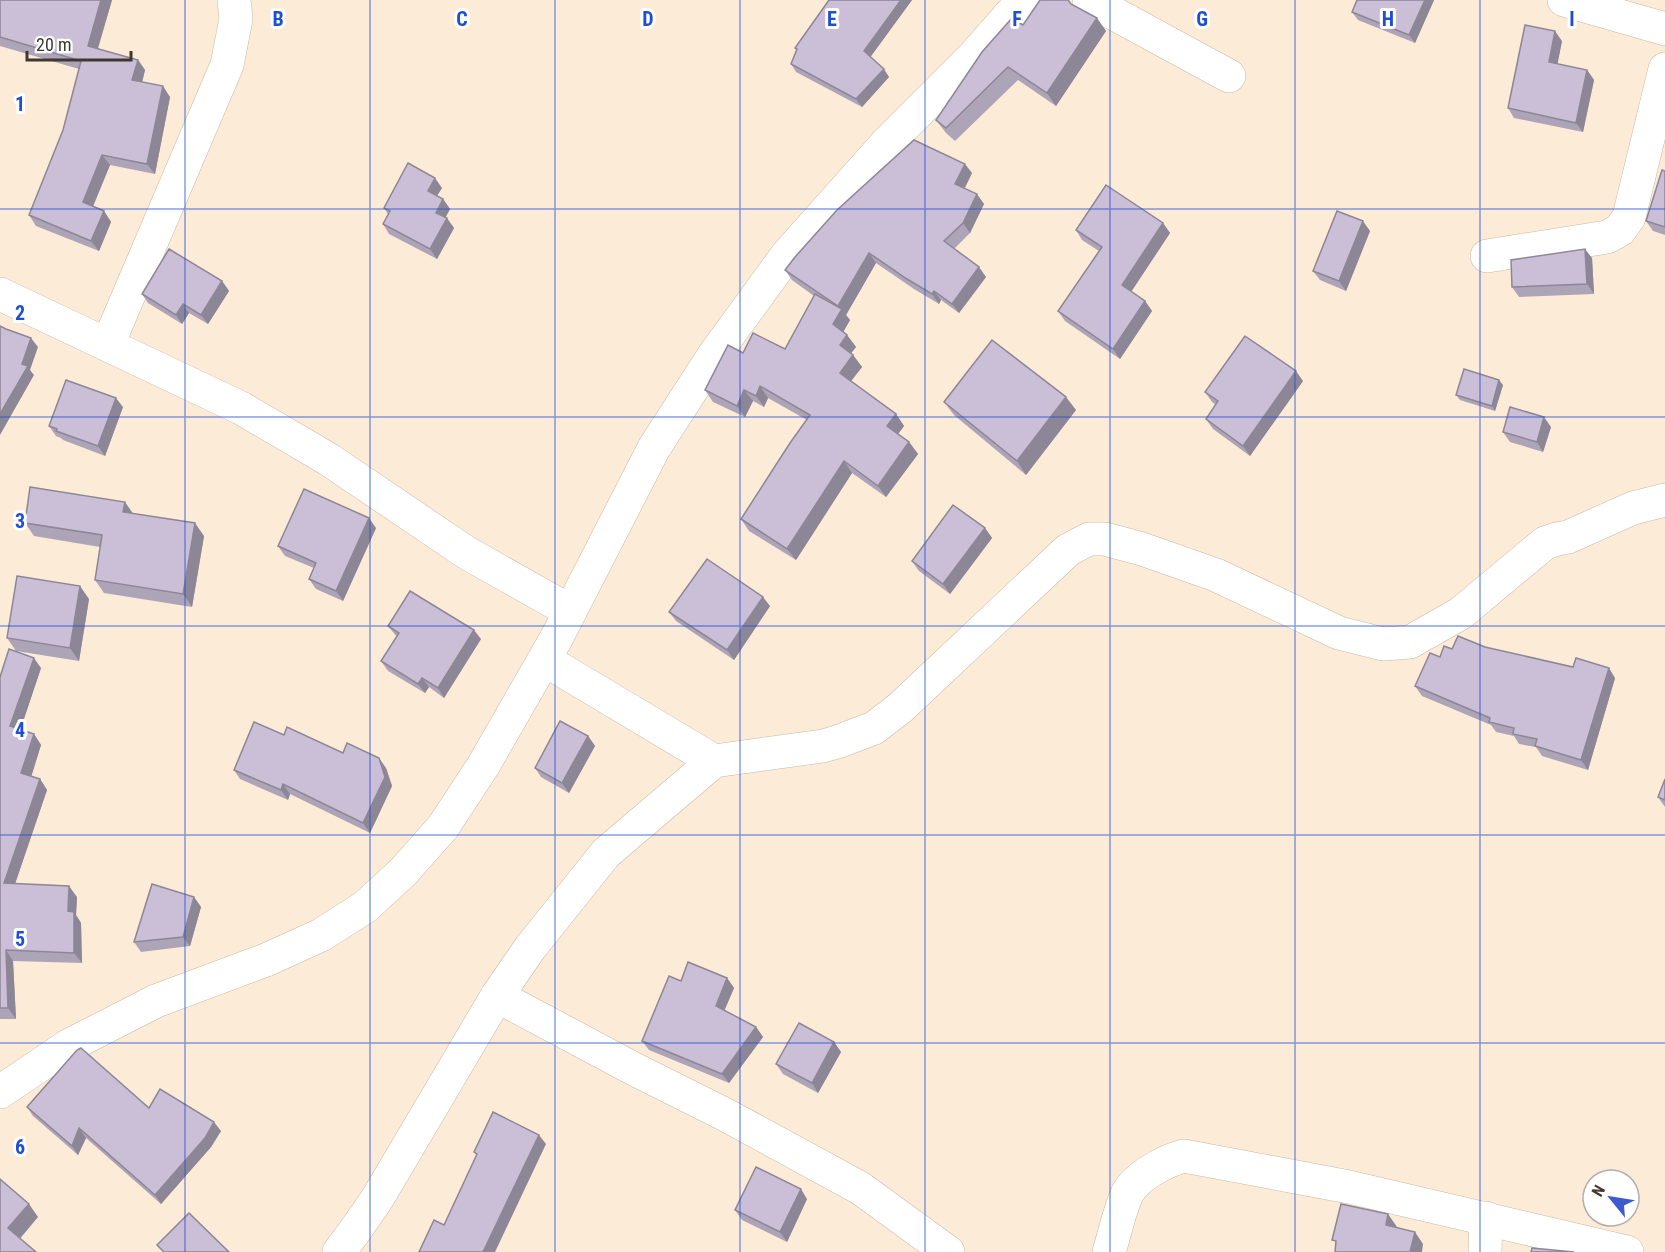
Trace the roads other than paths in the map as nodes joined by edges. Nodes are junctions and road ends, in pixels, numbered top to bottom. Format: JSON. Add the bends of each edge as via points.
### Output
{"nodes":[{"id":1,"x":234,"y":0,"type":"edge"},
{"id":2,"x":1023,"y":0,"type":"edge"},
{"id":3,"x":1089,"y":0,"type":"edge"},
{"id":4,"x":1564,"y":0,"type":"edge"},
{"id":5,"x":1665,"y":28,"type":"edge"},
{"id":6,"x":1665,"y":69,"type":"edge"},
{"id":7,"x":1229,"y":76,"type":"dead end"},
{"id":8,"x":1486,"y":256,"type":"dead end"},
{"id":9,"x":0,"y":294,"type":"edge"},
{"id":10,"x":108,"y":344,"type":"junction"},
{"id":11,"x":1665,"y":500,"type":"edge"},
{"id":12,"x":570,"y":611,"type":"junction"},
{"id":13,"x":545,"y":660,"type":"junction"},
{"id":14,"x":714,"y":761,"type":"junction"},
{"id":15,"x":497,"y":996,"type":"junction"},
{"id":16,"x":0,"y":1092,"type":"edge"},
{"id":17,"x":1486,"y":1218,"type":"junction"},
{"id":18,"x":339,"y":1252,"type":"edge"},
{"id":19,"x":948,"y":1252,"type":"edge"},
{"id":20,"x":1109,"y":1252,"type":"edge"},
{"id":21,"x":1485,"y":1252,"type":"edge"},
{"id":22,"x":1627,"y":1252,"type":"edge"}],
"edges":[{"from":1,"to":10,"type":"street","via":[[236,19],[227,65]]},
{"from":2,"to":12,"type":"street","via":[[787,255],[714,355],[654,448]]},
{"from":3,"to":7,"type":"street"},
{"from":4,"to":5,"type":"street"},
{"from":6,"to":8,"type":"street","via":[[1629,217],[1620,230],[1607,237]]},
{"from":9,"to":10,"type":"street"},
{"from":10,"to":12,"type":"street","via":[[241,408],[328,459],[467,552]]},
{"from":11,"to":14,"type":"street","via":[[1633,508],[1545,543],[1461,613],[1410,642],[1383,644],[1339,633],[1216,575],[1105,538],[1089,539],[1068,550],[874,728],[823,746]]},
{"from":12,"to":13,"type":"street"},
{"from":13,"to":14,"type":"street"},
{"from":13,"to":16,"type":"street","via":[[443,827],[365,907],[312,939],[266,960],[156,1001],[59,1052]]},
{"from":14,"to":15,"type":"street","via":[[606,853]]},
{"from":15,"to":18,"type":"street","via":[[377,1199]]},
{"from":15,"to":19,"type":"street","via":[[860,1188]]},
{"from":17,"to":20,"type":"street","via":[[1184,1156],[1163,1163],[1128,1192]]},
{"from":17,"to":21,"type":"street"},
{"from":17,"to":22,"type":"street"}]}
